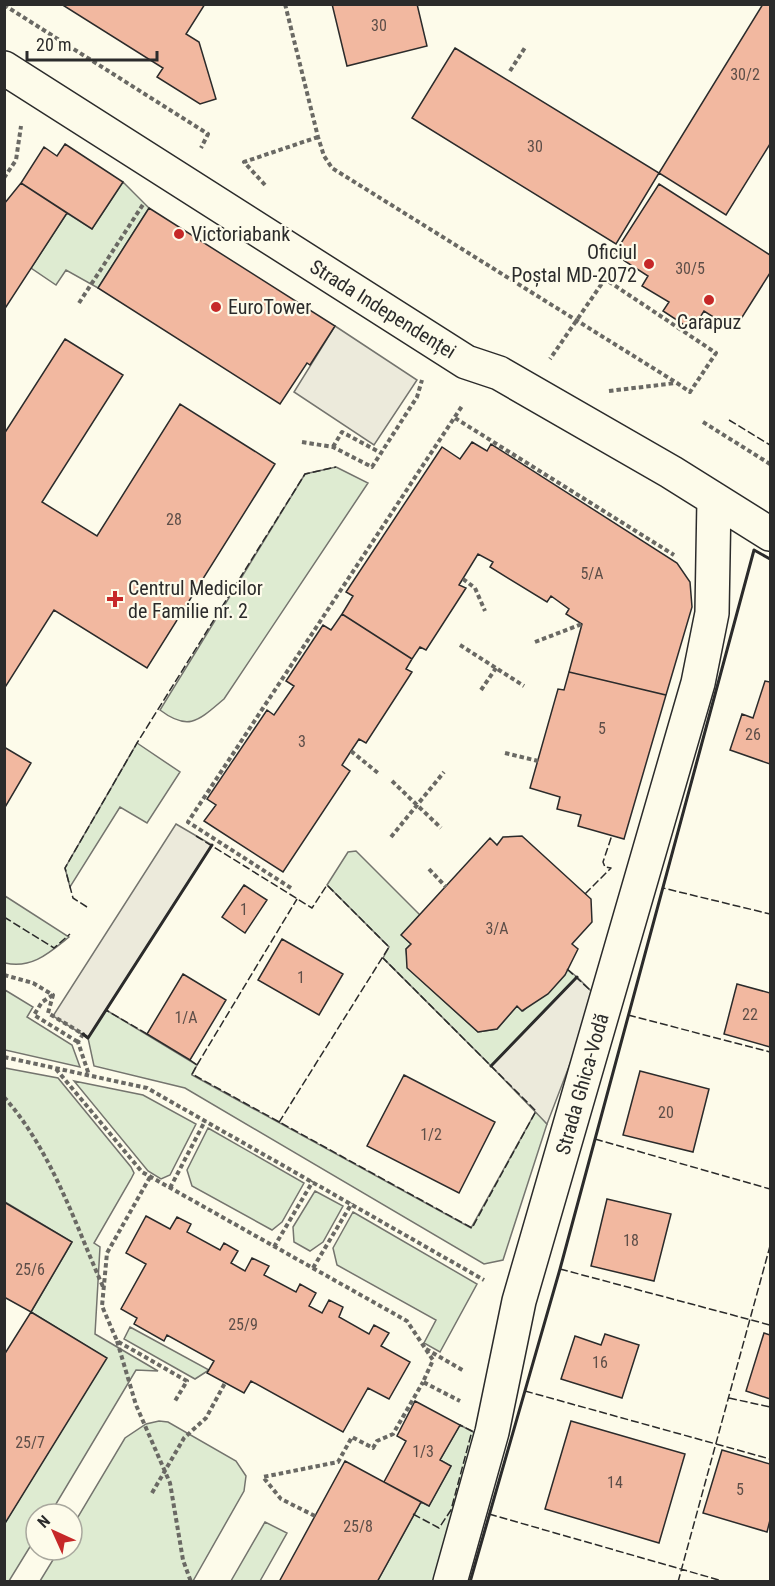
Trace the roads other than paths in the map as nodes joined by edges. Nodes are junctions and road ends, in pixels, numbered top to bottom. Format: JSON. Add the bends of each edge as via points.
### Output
{"nodes":[{"id":1,"x":4,"y":68,"type":"edge"},
{"id":2,"x":714,"y":499,"type":"junction"},
{"id":3,"x":771,"y":534,"type":"edge"},
{"id":4,"x":450,"y":1581,"type":"edge"}],
"edges":[{"from":1,"to":2,"type":"street","name":"Strada Independenței","via":[[466,362],[499,373]]},
{"from":2,"to":3,"type":"street","name":"Strada Independenței"},
{"from":2,"to":4,"type":"street","name":"Strada Ghica-Vodă","via":[[712,613],[698,683],[519,1301],[495,1419]]}]}
